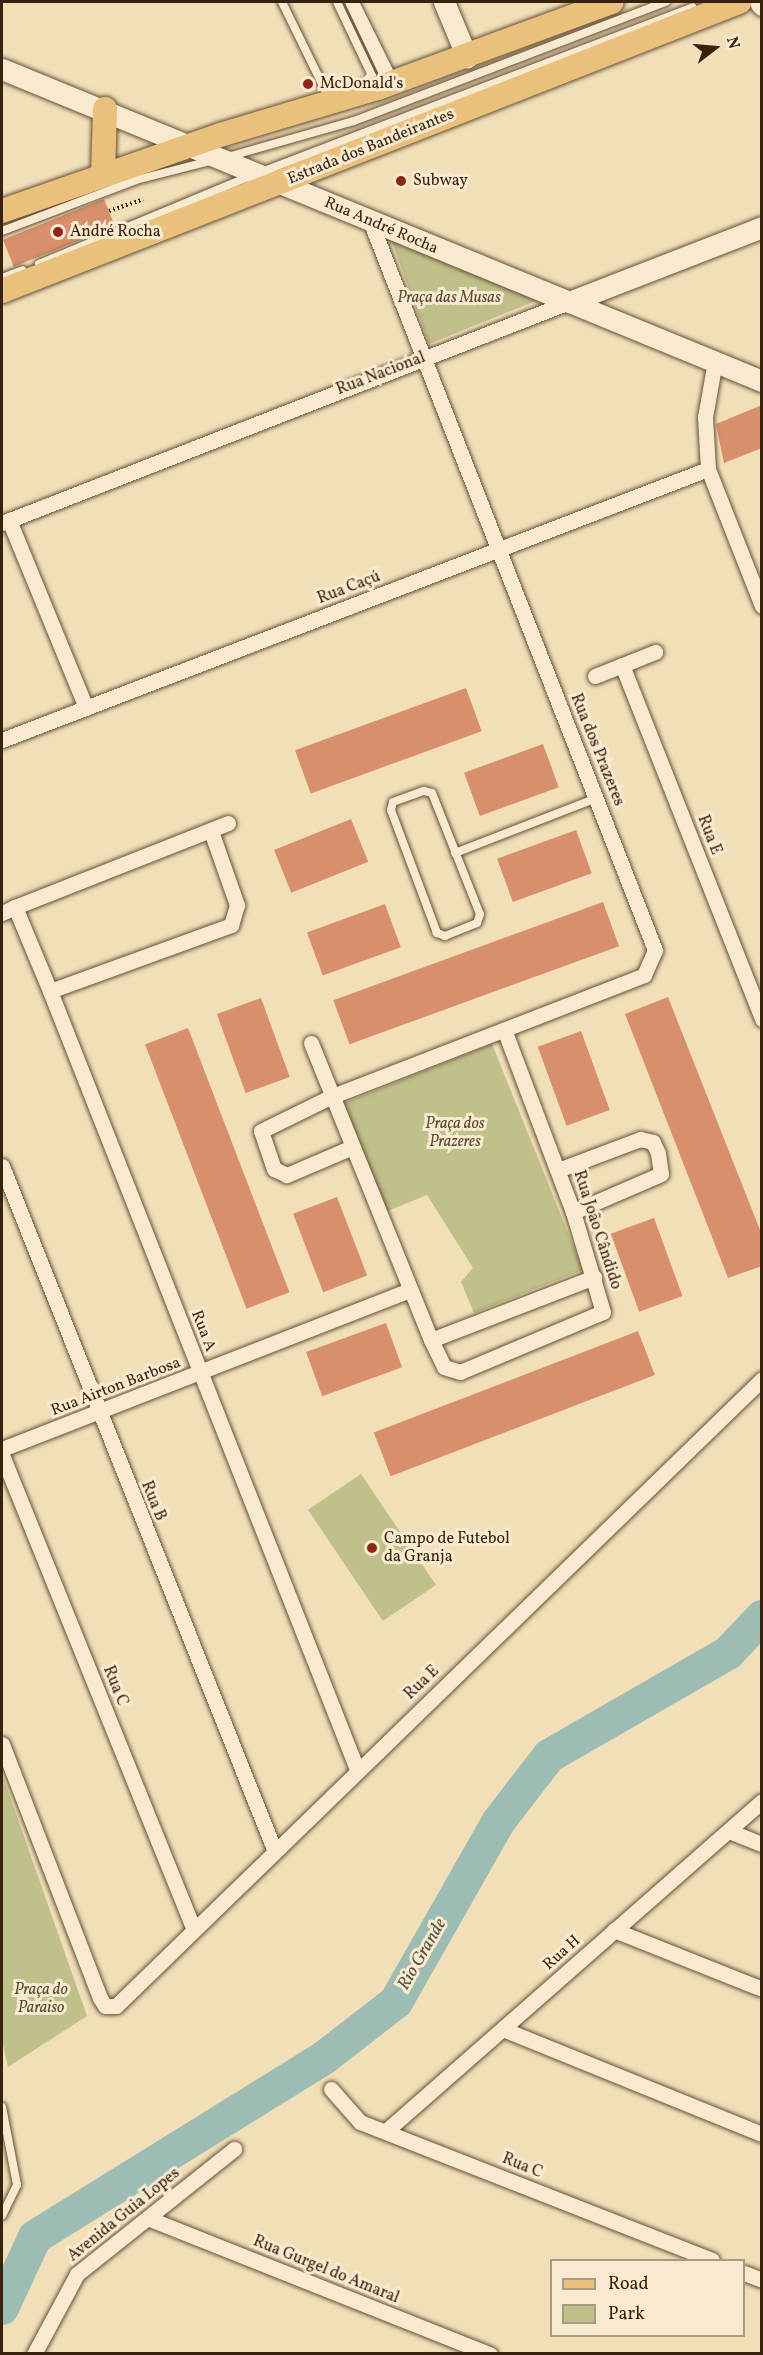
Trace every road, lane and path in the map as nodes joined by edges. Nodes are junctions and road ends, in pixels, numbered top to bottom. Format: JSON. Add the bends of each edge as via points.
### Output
{"nodes":[{"id":1,"x":282,"y":2,"type":"edge"},
{"id":2,"x":337,"y":2,"type":"edge"},
{"id":3,"x":349,"y":2,"type":"edge"},
{"id":4,"x":356,"y":2,"type":"edge"},
{"id":5,"x":444,"y":2,"type":"edge"},
{"id":6,"x":612,"y":2,"type":"edge"},
{"id":7,"x":666,"y":2,"type":"edge"},
{"id":8,"x":708,"y":2,"type":"edge"},
{"id":9,"x":739,"y":2,"type":"edge"},
{"id":10,"x":467,"y":57,"type":"junction"},
{"id":11,"x":2,"y":69,"type":"edge"},
{"id":12,"x":387,"y":85,"type":"junction"},
{"id":13,"x":332,"y":103,"type":"junction"},
{"id":14,"x":105,"y":109,"type":"junction"},
{"id":15,"x":193,"y":144,"type":"junction"},
{"id":16,"x":226,"y":157,"type":"junction"},
{"id":17,"x":260,"y":172,"type":"junction"},
{"id":18,"x":103,"y":174,"type":"junction"},
{"id":19,"x":282,"y":183,"type":"junction"},
{"id":20,"x":143,"y":199,"type":"dead end"},
{"id":21,"x":2,"y":211,"type":"edge"},
{"id":22,"x":109,"y":211,"type":"dead end"},
{"id":23,"x":371,"y":223,"type":"junction"},
{"id":24,"x":762,"y":226,"type":"edge"},
{"id":25,"x":2,"y":231,"type":"edge"},
{"id":26,"x":2,"y":278,"type":"edge"},
{"id":27,"x":2,"y":291,"type":"edge"},
{"id":28,"x":569,"y":302,"type":"junction"},
{"id":29,"x":422,"y":358,"type":"junction"},
{"id":30,"x":715,"y":361,"type":"junction"},
{"id":31,"x":762,"y":381,"type":"edge"},
{"id":32,"x":708,"y":470,"type":"junction"},
{"id":33,"x":5,"y":521,"type":"edge"},
{"id":34,"x":498,"y":550,"type":"junction"},
{"id":35,"x":762,"y":606,"type":"edge"},
{"id":36,"x":656,"y":652,"type":"dead end"},
{"id":37,"x":622,"y":665,"type":"junction"},
{"id":38,"x":595,"y":676,"type":"dead end"},
{"id":39,"x":86,"y":708,"type":"junction"},
{"id":40,"x":2,"y":740,"type":"edge"},
{"id":41,"x":597,"y":798,"type":"junction"},
{"id":42,"x":228,"y":823,"type":"dead end"},
{"id":43,"x":211,"y":831,"type":"junction"},
{"id":44,"x":456,"y":853,"type":"junction"},
{"id":45,"x":8,"y":910,"type":"edge"},
{"id":46,"x":51,"y":991,"type":"junction"},
{"id":47,"x":762,"y":1019,"type":"edge"},
{"id":48,"x":505,"y":1032,"type":"junction"},
{"id":49,"x":311,"y":1043,"type":"dead end"},
{"id":50,"x":330,"y":1097,"type":"junction"},
{"id":51,"x":350,"y":1148,"type":"junction"},
{"id":52,"x":2,"y":1166,"type":"edge"},
{"id":53,"x":558,"y":1170,"type":"junction"},
{"id":54,"x":573,"y":1212,"type":"junction"},
{"id":55,"x":594,"y":1277,"type":"junction"},
{"id":56,"x":409,"y":1290,"type":"junction"},
{"id":57,"x":431,"y":1340,"type":"junction"},
{"id":58,"x":201,"y":1374,"type":"junction"},
{"id":59,"x":762,"y":1378,"type":"edge"},
{"id":60,"x":98,"y":1413,"type":"junction"},
{"id":61,"x":2,"y":1449,"type":"edge"},
{"id":62,"x":2,"y":1455,"type":"edge"},
{"id":63,"x":2,"y":1744,"type":"edge"},
{"id":64,"x":357,"y":1769,"type":"junction"},
{"id":65,"x":762,"y":1801,"type":"edge"},
{"id":66,"x":729,"y":1831,"type":"junction"},
{"id":67,"x":762,"y":1844,"type":"edge"},
{"id":68,"x":274,"y":1849,"type":"junction"},
{"id":69,"x":194,"y":1930,"type":"junction"},
{"id":70,"x":614,"y":1930,"type":"junction"},
{"id":71,"x":762,"y":1989,"type":"edge"},
{"id":72,"x":503,"y":2030,"type":"junction"},
{"id":73,"x":332,"y":2089,"type":"dead end"},
{"id":74,"x":2,"y":2107,"type":"edge"},
{"id":75,"x":386,"y":2131,"type":"junction"},
{"id":76,"x":762,"y":2134,"type":"edge"},
{"id":77,"x":234,"y":2149,"type":"dead end"},
{"id":78,"x":2,"y":2216,"type":"edge"},
{"id":79,"x":150,"y":2219,"type":"junction"},
{"id":80,"x":709,"y":2259,"type":"edge"},
{"id":81,"x":745,"y":2273,"type":"edge"},
{"id":82,"x":762,"y":2280,"type":"edge"},
{"id":83,"x":34,"y":2354,"type":"edge"},
{"id":84,"x":490,"y":2354,"type":"edge"}],
"edges":[{"from":1,"to":13,"type":"lane"},
{"from":2,"to":12,"type":"lane"},
{"from":3,"to":12,"type":"lane"},
{"from":4,"to":12,"type":"lane"},
{"from":5,"to":10,"type":"main road"},
{"from":6,"to":10,"type":"main road"},
{"from":7,"to":16,"type":"lane","via":[[354,121]]},
{"from":8,"to":17,"type":"lane"},
{"from":9,"to":19,"type":"main road","name":"Estrada dos Bandeirantes"},
{"from":10,"to":12,"type":"main road"},
{"from":11,"to":14,"type":"main road","name":"Rua André Rocha"},
{"from":12,"to":13,"type":"main road"},
{"from":13,"to":15,"type":"main road"},
{"from":14,"to":15,"type":"main road","name":"Rua André Rocha"},
{"from":14,"to":18,"type":"main road"},
{"from":15,"to":16,"type":"main road","name":"Rua André Rocha"},
{"from":15,"to":18,"type":"main road"},
{"from":16,"to":17,"type":"main road","name":"Rua André Rocha"},
{"from":16,"to":25,"type":"lane","via":[[136,180]]},
{"from":17,"to":19,"type":"main road","name":"Rua André Rocha"},
{"from":17,"to":26,"type":"lane"},
{"from":18,"to":21,"type":"main road"},
{"from":19,"to":23,"type":"main road","name":"Rua André Rocha"},
{"from":19,"to":27,"type":"main road","name":"Estrada dos Bandeirantes"},
{"from":20,"to":22,"type":"path"},
{"from":23,"to":28,"type":"main road","name":"Rua André Rocha"},
{"from":23,"to":29,"type":"street","name":"Rua dos Prazeres"},
{"from":24,"to":28,"type":"main road","name":"Rua Nacional"},
{"from":28,"to":29,"type":"street","name":"Rua Nacional"},
{"from":28,"to":30,"type":"main road","name":"Rua André Rocha"},
{"from":29,"to":33,"type":"street","name":"Rua Nacional"},
{"from":29,"to":34,"type":"street","name":"Rua dos Prazeres"},
{"from":30,"to":31,"type":"main road","name":"Rua André Rocha"},
{"from":30,"to":32,"type":"street","via":[[705,417]]},
{"from":32,"to":34,"type":"street","name":"Rua Caçú"},
{"from":32,"to":35,"type":"street"},
{"from":33,"to":39,"type":"street"},
{"from":34,"to":39,"type":"street","name":"Rua Caçú"},
{"from":34,"to":41,"type":"street","name":"Rua dos Prazeres"},
{"from":36,"to":37,"type":"street"},
{"from":37,"to":38,"type":"street"},
{"from":37,"to":47,"type":"street","name":"Rua E"},
{"from":39,"to":40,"type":"street","name":"Rua Caçú"},
{"from":41,"to":44,"type":"lane"},
{"from":41,"to":48,"type":"street","name":"Rua dos Prazeres","via":[[653,942],[654,961],[644,975]]},
{"from":42,"to":43,"type":"street","name":"Rua A"},
{"from":43,"to":45,"type":"street","name":"Rua A"},
{"from":43,"to":46,"type":"street","via":[[237,905],[231,924]]},
{"from":44,"to":44,"type":"lane","via":[[480,920],[441,936],[391,810],[393,802],[432,793]]},
{"from":45,"to":46,"type":"street","name":"Rua A"},
{"from":46,"to":58,"type":"street","name":"Rua A"},
{"from":48,"to":50,"type":"street","name":"Rua dos Prazeres"},
{"from":48,"to":53,"type":"street","name":"Rua João Cândido"},
{"from":49,"to":50,"type":"street"},
{"from":50,"to":51,"type":"street"},
{"from":50,"to":51,"type":"street","name":"Rua dos Prazeres","via":[[265,1125],[262,1137],[274,1169],[287,1175]]},
{"from":51,"to":56,"type":"street"},
{"from":52,"to":60,"type":"street","name":"Rua B"},
{"from":53,"to":54,"type":"street","name":"Rua João Cândido"},
{"from":53,"to":54,"type":"street","via":[[640,1140],[653,1142],[658,1153],[661,1174]]},
{"from":54,"to":55,"type":"street","name":"Rua João Cândido"},
{"from":55,"to":57,"type":"street"},
{"from":55,"to":57,"type":"street","name":"Rua João Cândido","via":[[603,1305],[600,1317],[460,1372],[444,1367]]},
{"from":56,"to":57,"type":"street"},
{"from":56,"to":58,"type":"street","name":"Rua Airton Barbosa"},
{"from":58,"to":60,"type":"street","name":"Rua Airton Barbosa"},
{"from":58,"to":64,"type":"street","name":"Rua A"},
{"from":59,"to":64,"type":"street","name":"Rua E"},
{"from":60,"to":61,"type":"street","name":"Rua Airton Barbosa"},
{"from":60,"to":68,"type":"street","name":"Rua B"},
{"from":62,"to":69,"type":"street","name":"Rua C"},
{"from":63,"to":69,"type":"street","name":"Rua E","via":[[105,2006],[121,2003]]},
{"from":64,"to":68,"type":"street","name":"Rua E"},
{"from":65,"to":66,"type":"street","name":"Rua H"},
{"from":66,"to":67,"type":"street"},
{"from":66,"to":70,"type":"street","name":"Rua H"},
{"from":68,"to":69,"type":"street","name":"Rua E"},
{"from":70,"to":71,"type":"street"},
{"from":70,"to":72,"type":"street","name":"Rua H"},
{"from":72,"to":75,"type":"street","name":"Rua H"},
{"from":72,"to":76,"type":"street"},
{"from":73,"to":75,"type":"street","name":"Rua C","via":[[360,2122]]},
{"from":74,"to":78,"type":"lane","via":[[17,2185]]},
{"from":75,"to":80,"type":"street","name":"Rua C"},
{"from":77,"to":79,"type":"street","name":"Avenida Guia Lopes"},
{"from":79,"to":83,"type":"street","name":"Avenida Guia Lopes","via":[[76,2274]]},
{"from":79,"to":84,"type":"street","name":"Rua Gurgel do Amaral"},
{"from":81,"to":82,"type":"street"}]}
